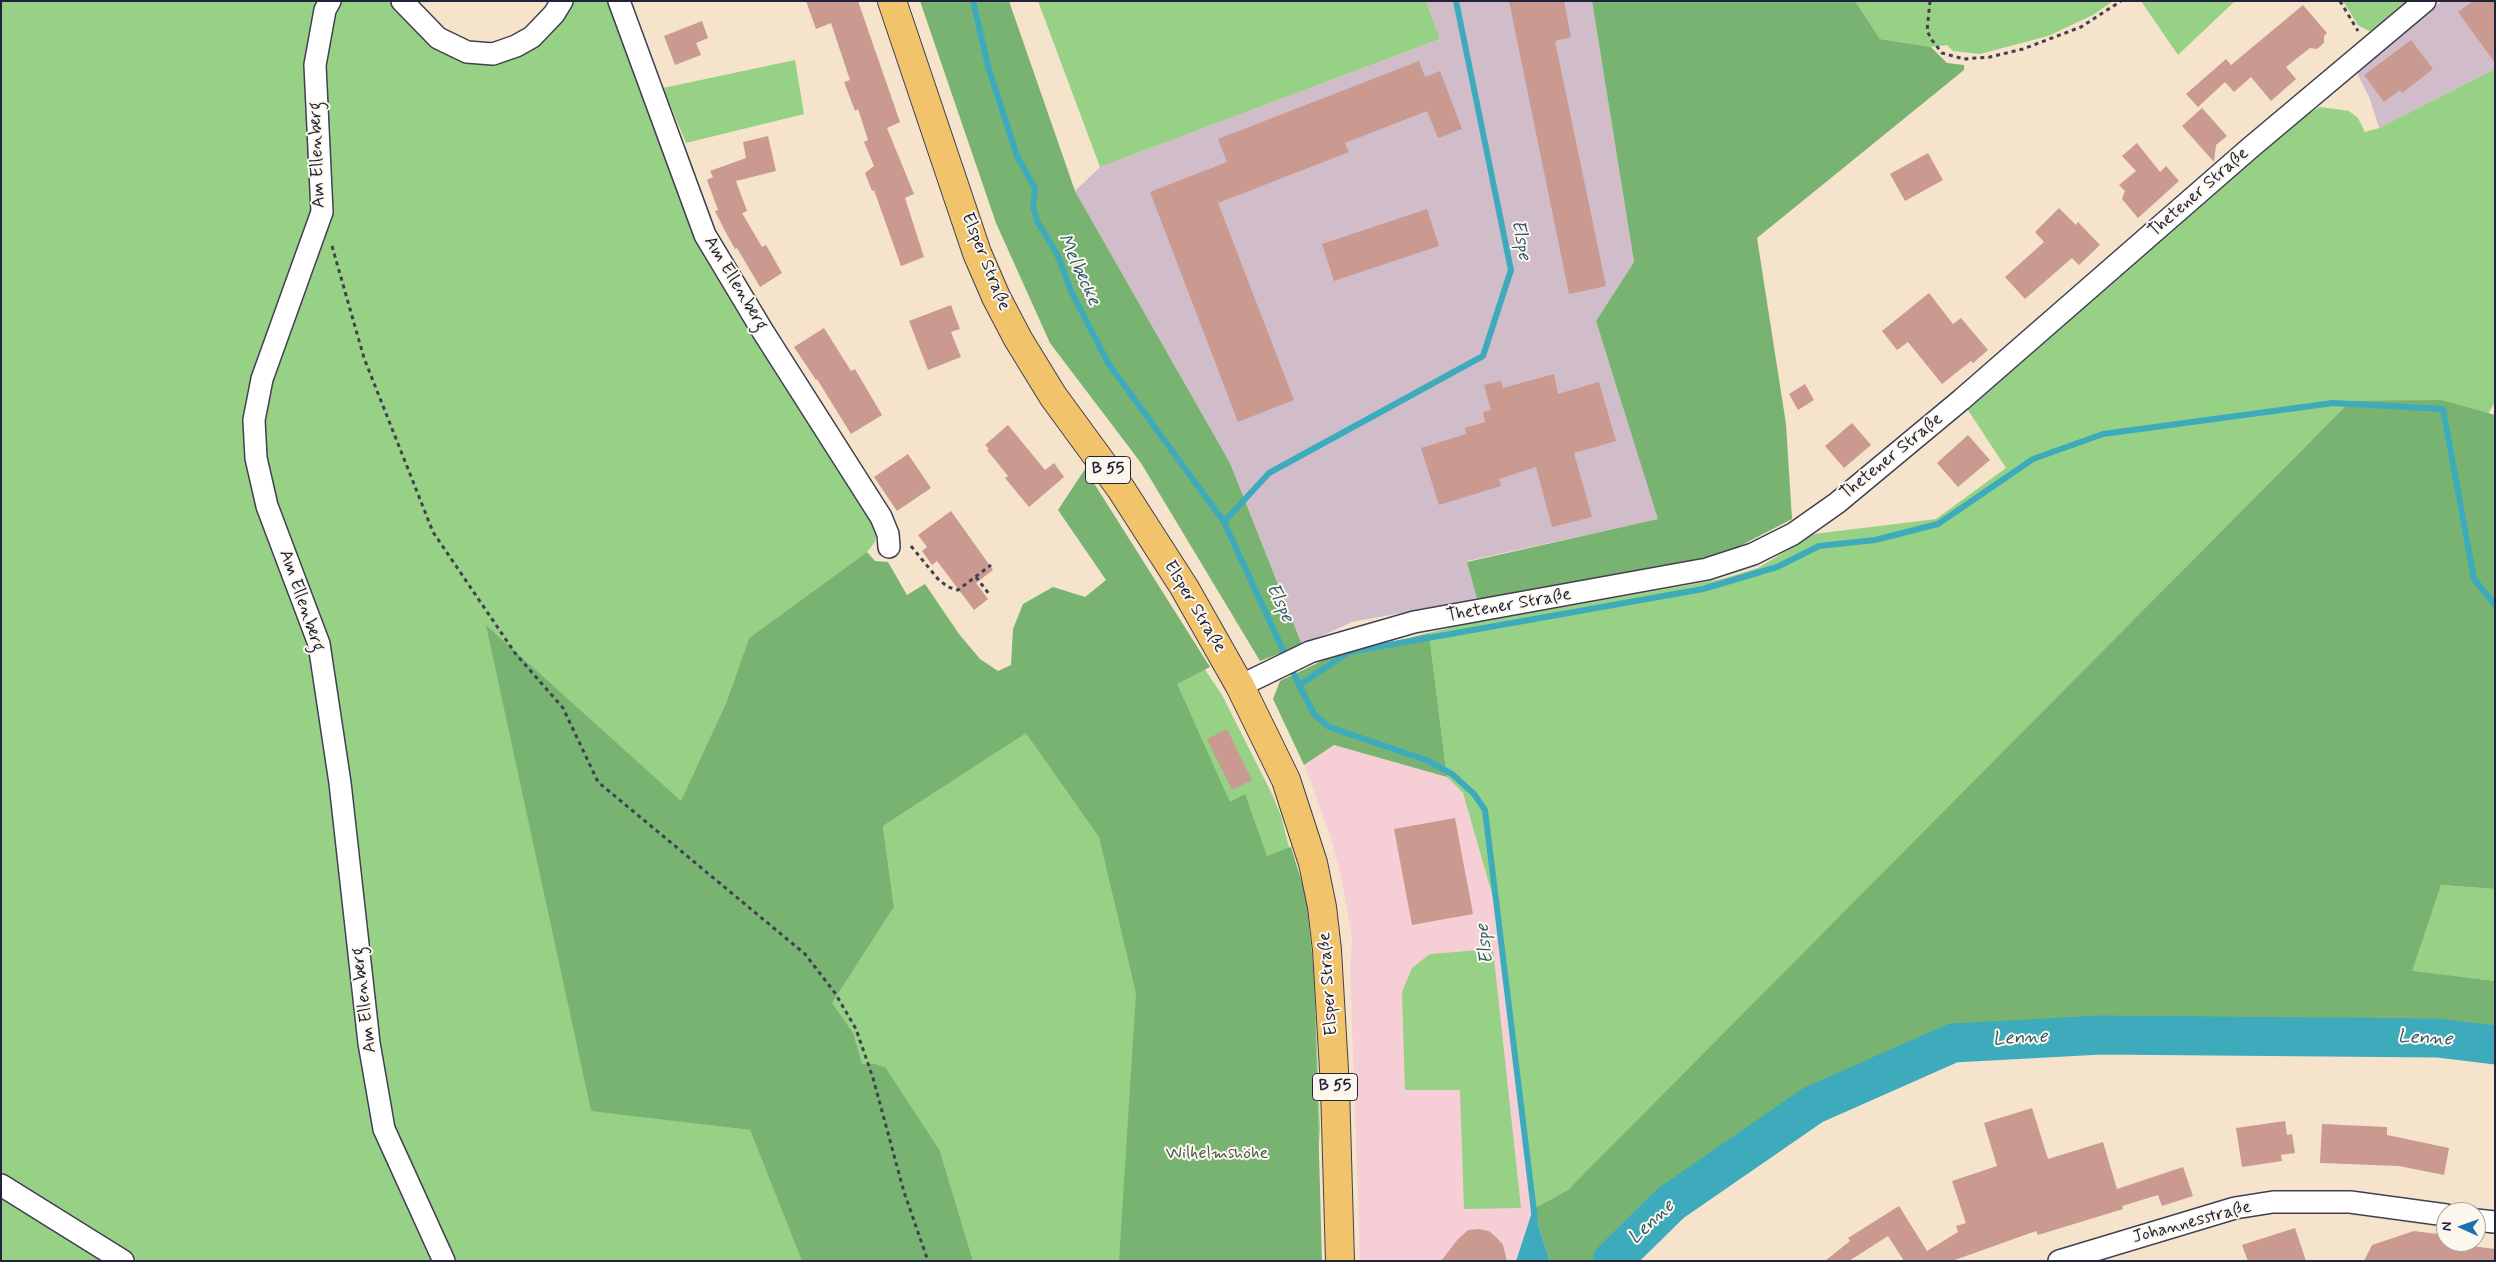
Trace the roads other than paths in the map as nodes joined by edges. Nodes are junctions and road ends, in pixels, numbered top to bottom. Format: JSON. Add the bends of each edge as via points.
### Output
{"nodes":[{"id":1,"x":330,"y":1,"type":"edge"},
{"id":2,"x":402,"y":1,"type":"edge"},
{"id":3,"x":562,"y":1,"type":"edge"},
{"id":4,"x":619,"y":1,"type":"edge"},
{"id":5,"x":892,"y":1,"type":"edge"},
{"id":6,"x":2425,"y":1,"type":"edge"},
{"id":7,"x":898,"y":544,"type":"road end"},
{"id":8,"x":1240,"y":686,"type":"junction"},
{"id":9,"x":1,"y":1185,"type":"edge"},
{"id":10,"x":2436,"y":1215,"type":"edge"},
{"id":11,"x":2090,"y":1256,"type":"edge"},
{"id":12,"x":124,"y":1261,"type":"edge"},
{"id":13,"x":444,"y":1261,"type":"edge"},
{"id":14,"x":1340,"y":1261,"type":"edge"},
{"id":15,"x":2060,"y":1261,"type":"edge"}],
"edges":[{"from":1,"to":13,"type":"street","name":"Am Ellenberg","via":[[325,10],[315,66],[322,212],[262,379],[254,420],[256,458],[267,506],[319,644],[340,783],[369,1043],[384,1129]]},
{"from":2,"to":3,"type":"street","via":[[438,38],[467,52],[493,54],[532,37]]},
{"from":4,"to":7,"type":"street","name":"Am Ellenberg","via":[[705,235],[881,517],[888,534]]},
{"from":5,"to":8,"type":"main road","name":"Elsper Straße","number":"B 55","via":[[996,297],[1053,396],[1121,489],[1178,579]]},
{"from":6,"to":8,"type":"street","name":"Thetener Straße","via":[[2250,148],[1961,400],[1837,503],[1793,534],[1753,554],[1707,569],[1414,622],[1310,652]]},
{"from":8,"to":14,"type":"main road","name":"Elsper Straße","number":"B 55","via":[[1286,780],[1313,863],[1322,907],[1332,1020]]},
{"from":9,"to":12,"type":"street"},
{"from":10,"to":11,"type":"street","name":"Johannesstraße","via":[[2350,1202],[2274,1202],[2235,1208]]},
{"from":11,"to":15,"type":"street","name":"Johannesstraße"}]}
